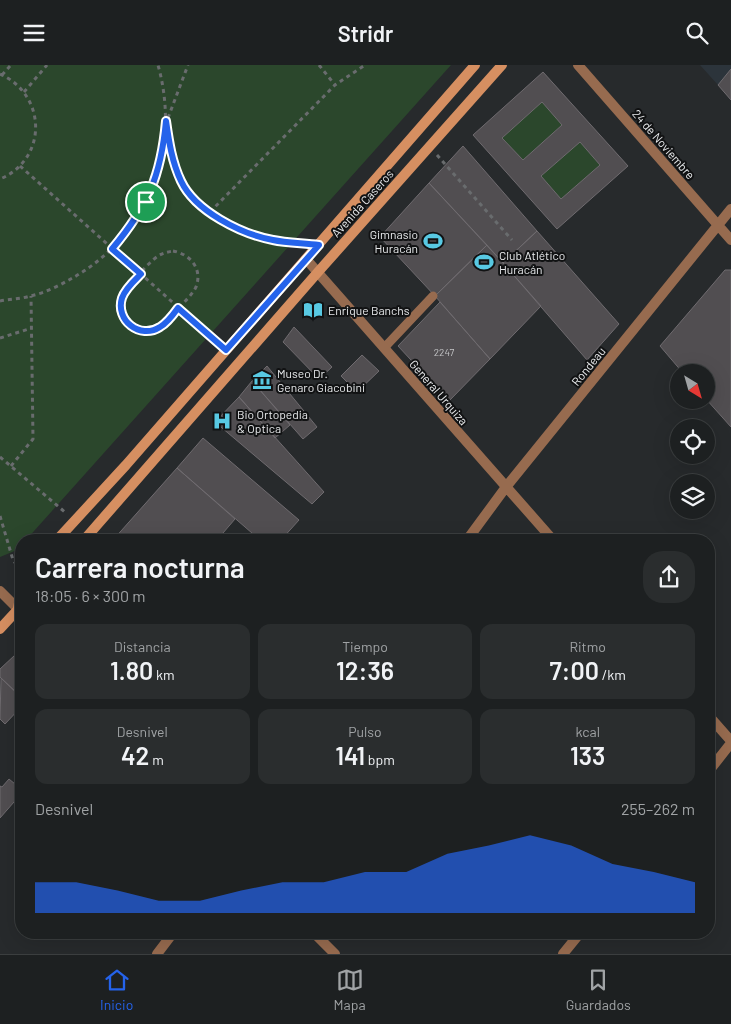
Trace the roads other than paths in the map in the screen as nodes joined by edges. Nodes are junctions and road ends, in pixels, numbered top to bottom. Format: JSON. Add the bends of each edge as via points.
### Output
{"nodes":[{"id":1,"x":475,"y":65,"type":"edge"},
{"id":2,"x":502,"y":65,"type":"edge"},
{"id":3,"x":578,"y":65,"type":"edge"},
{"id":4,"x":731,"y":209,"type":"edge"},
{"id":5,"x":718,"y":226,"type":"junction"},
{"id":6,"x":731,"y":240,"type":"edge"},
{"id":7,"x":306,"y":259,"type":"junction"},
{"id":8,"x":318,"y":272,"type":"junction"},
{"id":9,"x":433,"y":296,"type":"dead end"},
{"id":10,"x":384,"y":348,"type":"junction"},
{"id":11,"x":506,"y":487,"type":"junction"},
{"id":12,"x":63,"y":534,"type":"edge"},
{"id":13,"x":89,"y":534,"type":"edge"},
{"id":14,"x":471,"y":534,"type":"edge"},
{"id":15,"x":548,"y":534,"type":"edge"},
{"id":16,"x":0,"y":591,"type":"edge"},
{"id":17,"x":15,"y":604,"type":"edge"},
{"id":18,"x":15,"y":614,"type":"edge"},
{"id":19,"x":0,"y":629,"type":"edge"},
{"id":20,"x":715,"y":722,"type":"edge"},
{"id":21,"x":731,"y":742,"type":"edge"},
{"id":22,"x":715,"y":763,"type":"edge"},
{"id":23,"x":168,"y":939,"type":"edge"},
{"id":24,"x":320,"y":939,"type":"edge"},
{"id":25,"x":575,"y":939,"type":"edge"},
{"id":26,"x":157,"y":954,"type":"edge"},
{"id":27,"x":335,"y":954,"type":"edge"},
{"id":28,"x":563,"y":954,"type":"edge"}],
"edges":[{"from":1,"to":7,"type":"main road","name":"Avenida Caseros"},
{"from":2,"to":8,"type":"main road","name":"Avenida Caseros"},
{"from":3,"to":5,"type":"street","name":"24 de Noviembre"},
{"from":4,"to":5,"type":"street","name":"Rondeau"},
{"from":5,"to":6,"type":"street","name":"24 de Noviembre"},
{"from":5,"to":11,"type":"street","name":"Rondeau"},
{"from":7,"to":8,"type":"street","name":"General Urquiza"},
{"from":7,"to":12,"type":"main road","name":"Avenida Caseros"},
{"from":8,"to":10,"type":"street","name":"General Urquiza"},
{"from":8,"to":13,"type":"main road","name":"Avenida Caseros"},
{"from":9,"to":10,"type":"lane"},
{"from":10,"to":11,"type":"street","name":"General Urquiza"},
{"from":11,"to":14,"type":"street","name":"Rondeau"},
{"from":11,"to":15,"type":"street","name":"General Urquiza"},
{"from":16,"to":17,"type":"street"},
{"from":18,"to":19,"type":"main road"},
{"from":20,"to":21,"type":"street"},
{"from":21,"to":22,"type":"street"},
{"from":23,"to":26,"type":"street"},
{"from":24,"to":27,"type":"street"},
{"from":25,"to":28,"type":"street"}]}
